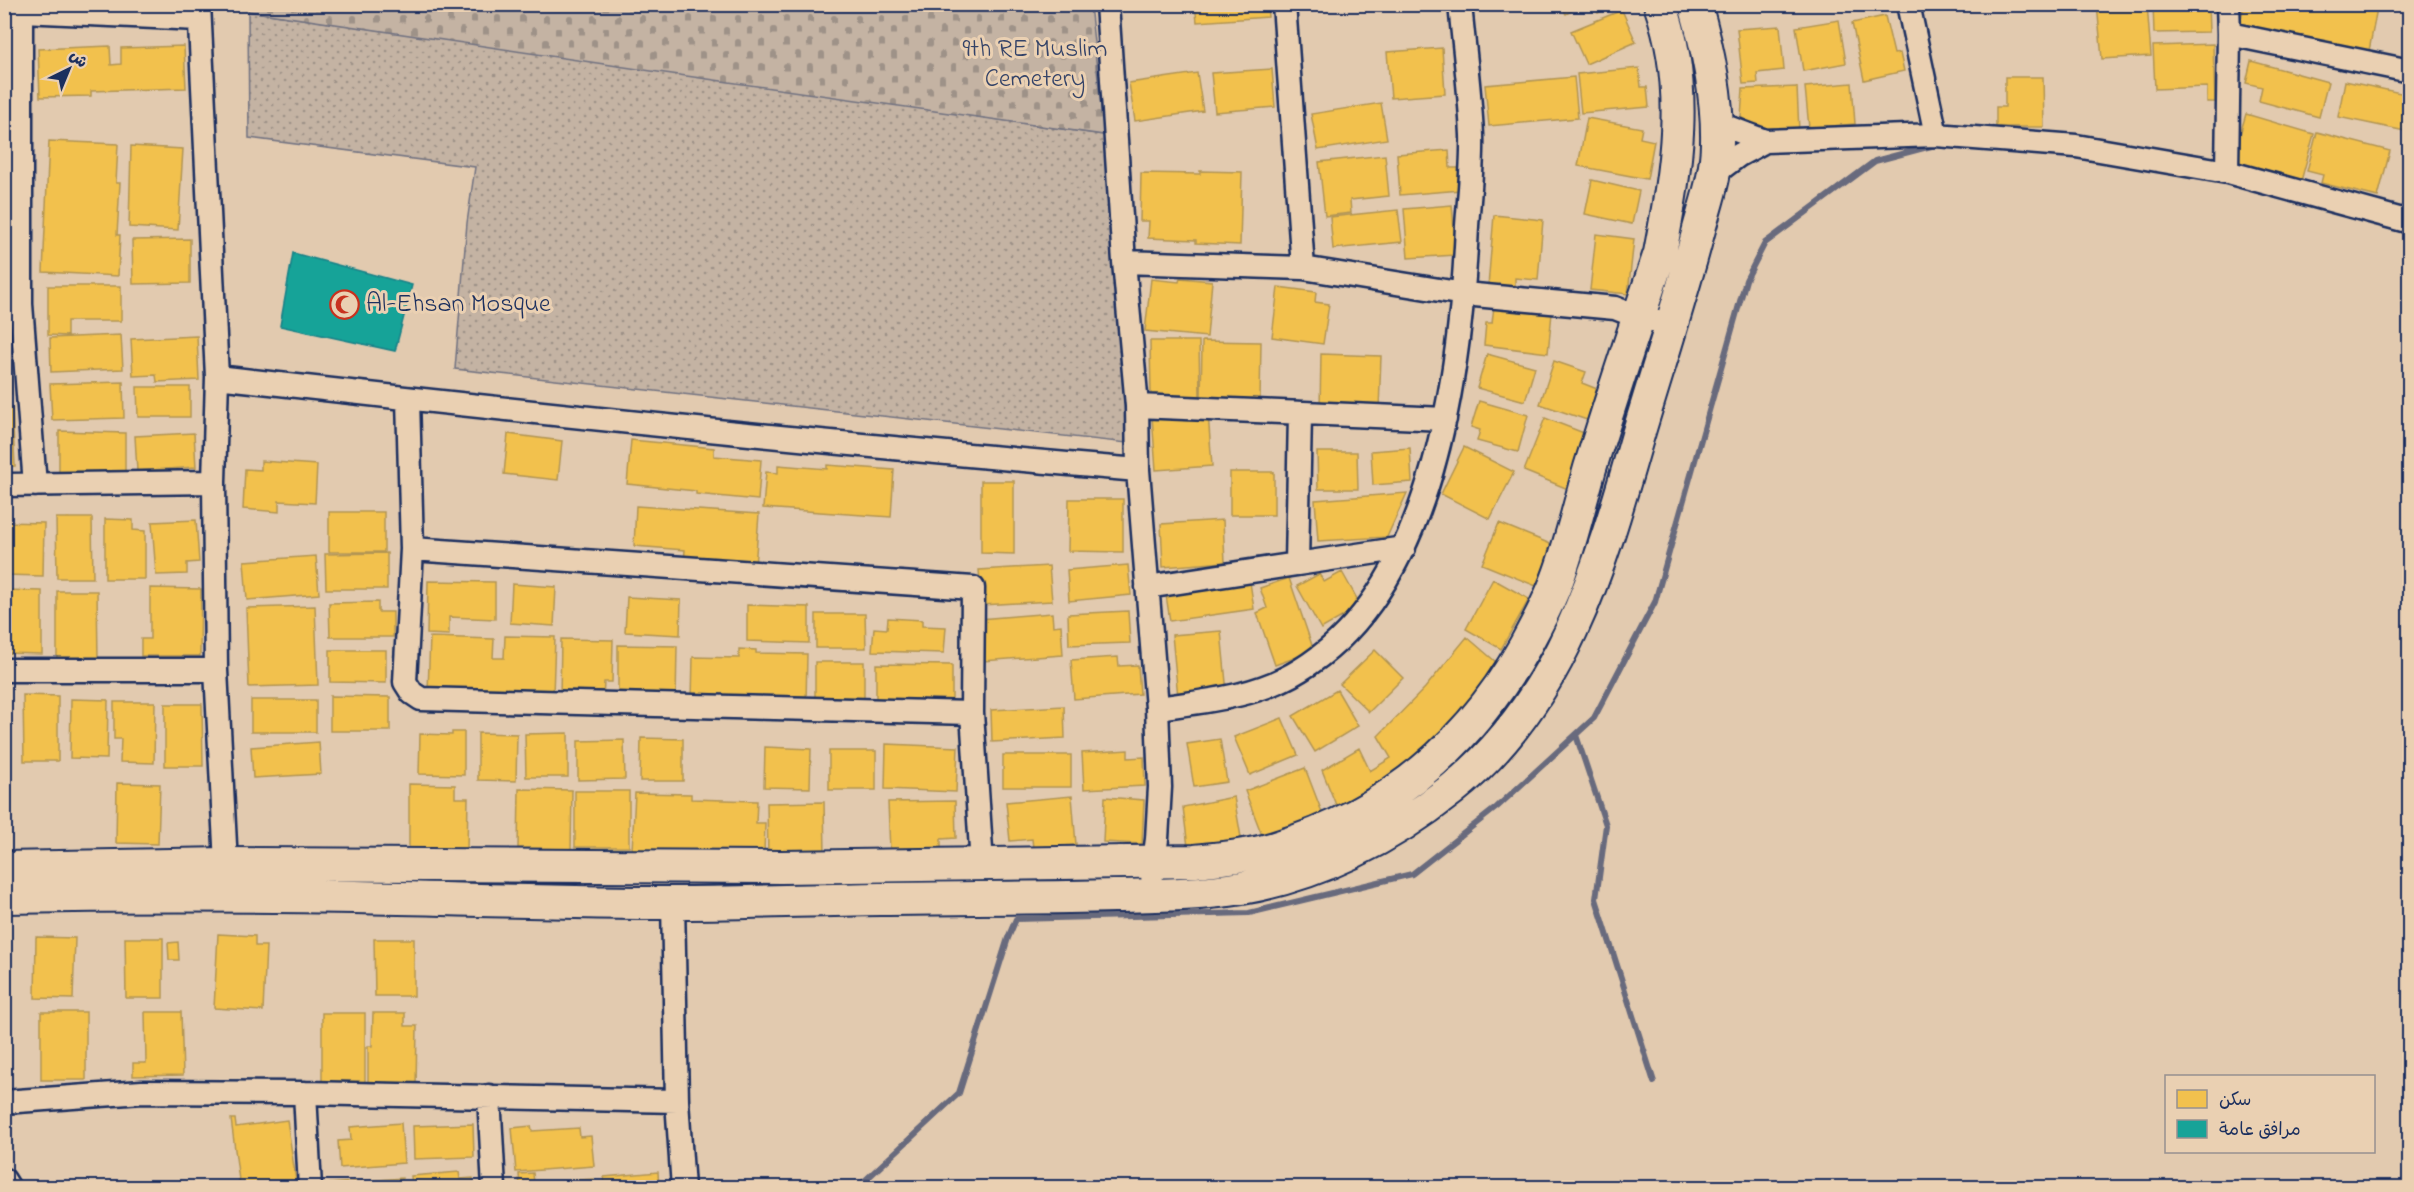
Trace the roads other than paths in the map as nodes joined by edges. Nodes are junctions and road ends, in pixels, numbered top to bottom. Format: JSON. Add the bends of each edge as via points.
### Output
{"nodes":[{"id":1,"x":1107,"y":4,"type":"edge"},
{"id":2,"x":1284,"y":4,"type":"edge"},
{"id":3,"x":1460,"y":4,"type":"edge"},
{"id":4,"x":1660,"y":4,"type":"edge"},
{"id":5,"x":1695,"y":4,"type":"edge"},
{"id":6,"x":1908,"y":4,"type":"edge"},
{"id":7,"x":2228,"y":4,"type":"edge"},
{"id":8,"x":22,"y":8,"type":"edge"},
{"id":9,"x":199,"y":12,"type":"edge"},
{"id":10,"x":2229,"y":34,"type":"junction"},
{"id":11,"x":2409,"y":71,"type":"edge"},
{"id":12,"x":1717,"y":123,"type":"junction"},
{"id":13,"x":14,"y":133,"type":"edge"},
{"id":14,"x":1936,"y":135,"type":"junction"},
{"id":15,"x":1766,"y":141,"type":"junction"},
{"id":16,"x":2227,"y":171,"type":"junction"},
{"id":17,"x":1715,"y":173,"type":"junction"},
{"id":18,"x":2409,"y":222,"type":"edge"},
{"id":19,"x":1124,"y":262,"type":"junction"},
{"id":20,"x":1303,"y":268,"type":"junction"},
{"id":21,"x":1464,"y":294,"type":"junction"},
{"id":22,"x":13,"y":304,"type":"edge"},
{"id":23,"x":1638,"y":317,"type":"junction"},
{"id":24,"x":1672,"y":324,"type":"junction"},
{"id":25,"x":217,"y":377,"type":"junction"},
{"id":26,"x":408,"y":399,"type":"junction"},
{"id":27,"x":1137,"y":406,"type":"junction"},
{"id":28,"x":1300,"y":414,"type":"junction"},
{"id":29,"x":1445,"y":419,"type":"junction"},
{"id":30,"x":1138,"y":470,"type":"junction"},
{"id":31,"x":214,"y":482,"type":"junction"},
{"id":32,"x":4,"y":485,"type":"edge"},
{"id":33,"x":35,"y":485,"type":"junction"},
{"id":34,"x":1404,"y":548,"type":"junction"},
{"id":35,"x":412,"y":549,"type":"junction"},
{"id":36,"x":1297,"y":564,"type":"junction"},
{"id":37,"x":1147,"y":587,"type":"junction"},
{"id":38,"x":4,"y":670,"type":"edge"},
{"id":39,"x":216,"y":670,"type":"junction"},
{"id":40,"x":1157,"y":708,"type":"junction"},
{"id":41,"x":972,"y":713,"type":"junction"},
{"id":42,"x":1154,"y":861,"type":"junction"},
{"id":43,"x":226,"y":864,"type":"junction"},
{"id":44,"x":982,"y":865,"type":"junction"},
{"id":45,"x":4,"y":868,"type":"edge"},
{"id":46,"x":1150,"y":895,"type":"junction"},
{"id":47,"x":4,"y":897,"type":"edge"},
{"id":48,"x":673,"y":903,"type":"junction"},
{"id":49,"x":306,"y":1093,"type":"junction"},
{"id":50,"x":489,"y":1096,"type":"junction"},
{"id":51,"x":677,"y":1101,"type":"junction"},
{"id":52,"x":4,"y":1102,"type":"edge"},
{"id":53,"x":4,"y":1180,"type":"edge"},
{"id":54,"x":9,"y":1188,"type":"edge"},
{"id":55,"x":310,"y":1188,"type":"edge"},
{"id":56,"x":494,"y":1188,"type":"edge"},
{"id":57,"x":683,"y":1188,"type":"edge"}],
"edges":[{"from":1,"to":19,"type":"street"},
{"from":2,"to":20,"type":"street"},
{"from":3,"to":21,"type":"street","via":[[1472,137]]},
{"from":4,"to":23,"type":"street","via":[[1671,40],[1678,140],[1660,253]]},
{"from":5,"to":12,"type":"street","via":[[1710,66]]},
{"from":6,"to":14,"type":"street"},
{"from":7,"to":10,"type":"street"},
{"from":8,"to":9,"type":"street"},
{"from":8,"to":13,"type":"street"},
{"from":9,"to":25,"type":"street"},
{"from":10,"to":11,"type":"street"},
{"from":10,"to":16,"type":"street"},
{"from":12,"to":15,"type":"street"},
{"from":12,"to":17,"type":"street"},
{"from":13,"to":22,"type":"street"},
{"from":14,"to":15,"type":"street"},
{"from":14,"to":16,"type":"street","via":[[2076,146]]},
{"from":15,"to":17,"type":"street"},
{"from":16,"to":18,"type":"street"},
{"from":17,"to":24,"type":"street"},
{"from":19,"to":20,"type":"street"},
{"from":19,"to":27,"type":"street"},
{"from":20,"to":21,"type":"street"},
{"from":21,"to":23,"type":"street","via":[[1615,308]]},
{"from":21,"to":29,"type":"street"},
{"from":22,"to":33,"type":"street"},
{"from":23,"to":24,"type":"street"},
{"from":23,"to":42,"type":"street","via":[[1559,574],[1510,673],[1480,715],[1451,746],[1394,794],[1338,824],[1274,849],[1195,861]]},
{"from":24,"to":46,"type":"street","via":[[1587,596],[1570,638],[1504,739],[1457,786],[1429,807],[1377,840],[1330,862],[1241,888]]},
{"from":25,"to":26,"type":"street"},
{"from":25,"to":31,"type":"street"},
{"from":26,"to":30,"type":"street"},
{"from":26,"to":35,"type":"street"},
{"from":27,"to":28,"type":"street"},
{"from":27,"to":30,"type":"street"},
{"from":28,"to":29,"type":"street"},
{"from":28,"to":36,"type":"street"},
{"from":29,"to":34,"type":"street"},
{"from":30,"to":37,"type":"street"},
{"from":31,"to":33,"type":"street"},
{"from":31,"to":39,"type":"street"},
{"from":32,"to":33,"type":"street"},
{"from":34,"to":36,"type":"street"},
{"from":34,"to":40,"type":"street","via":[[1388,580],[1360,618],[1334,646],[1300,670],[1235,697]]},
{"from":35,"to":41,"type":"street","via":[[973,588]]},
{"from":35,"to":41,"type":"street","via":[[405,682],[421,699]]},
{"from":36,"to":37,"type":"street"},
{"from":37,"to":40,"type":"street"},
{"from":38,"to":39,"type":"street"},
{"from":39,"to":43,"type":"street"},
{"from":40,"to":42,"type":"street","via":[[1160,787]]},
{"from":41,"to":44,"type":"street"},
{"from":42,"to":44,"type":"street"},
{"from":42,"to":46,"type":"street"},
{"from":43,"to":44,"type":"street"},
{"from":43,"to":45,"type":"street"},
{"from":46,"to":48,"type":"street"},
{"from":47,"to":48,"type":"street","via":[[346,897]]},
{"from":48,"to":51,"type":"street"},
{"from":49,"to":50,"type":"street"},
{"from":49,"to":52,"type":"street","via":[[142,1092]]},
{"from":49,"to":55,"type":"street"},
{"from":50,"to":51,"type":"street"},
{"from":50,"to":56,"type":"street"},
{"from":51,"to":57,"type":"street"},
{"from":53,"to":54,"type":"street"}]}
